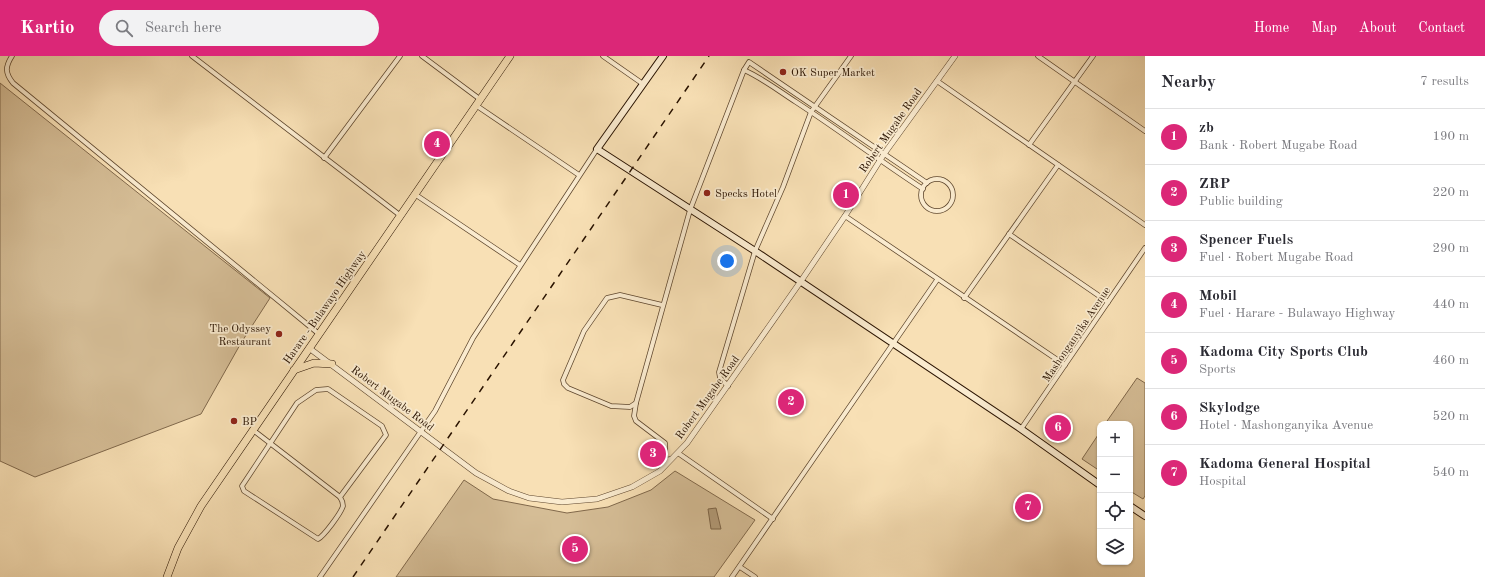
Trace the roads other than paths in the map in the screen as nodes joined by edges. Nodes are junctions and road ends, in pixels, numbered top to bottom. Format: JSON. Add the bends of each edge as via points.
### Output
{"nodes":[{"id":1,"x":12,"y":56,"type":"edge"},
{"id":2,"x":192,"y":56,"type":"edge"},
{"id":3,"x":400,"y":56,"type":"edge"},
{"id":4,"x":422,"y":56,"type":"edge"},
{"id":5,"x":510,"y":56,"type":"edge"},
{"id":6,"x":603,"y":56,"type":"edge"},
{"id":7,"x":663,"y":56,"type":"edge"},
{"id":8,"x":851,"y":56,"type":"edge"},
{"id":9,"x":954,"y":56,"type":"edge"},
{"id":10,"x":1038,"y":56,"type":"edge"},
{"id":11,"x":1093,"y":56,"type":"edge"},
{"id":12,"x":744,"y":70,"type":"junction"},
{"id":13,"x":937,"y":81,"type":"junction"},
{"id":14,"x":1074,"y":82,"type":"junction"},
{"id":15,"x":643,"y":84,"type":"junction"},
{"id":16,"x":479,"y":103,"type":"junction"},
{"id":17,"x":815,"y":107,"type":"junction"},
{"id":18,"x":811,"y":112,"type":"junction"},
{"id":19,"x":1145,"y":131,"type":"edge"},
{"id":20,"x":1029,"y":145,"type":"junction"},
{"id":21,"x":597,"y":149,"type":"junction"},
{"id":22,"x":884,"y":154,"type":"junction"},
{"id":23,"x":324,"y":158,"type":"junction"},
{"id":24,"x":879,"y":161,"type":"junction"},
{"id":25,"x":1058,"y":165,"type":"junction"},
{"id":26,"x":579,"y":175,"type":"junction"},
{"id":27,"x":927,"y":183,"type":"junction"},
{"id":28,"x":923,"y":189,"type":"junction"},
{"id":29,"x":416,"y":195,"type":"junction"},
{"id":30,"x":690,"y":210,"type":"junction"},
{"id":31,"x":402,"y":216,"type":"junction"},
{"id":32,"x":845,"y":216,"type":"junction"},
{"id":33,"x":1145,"y":225,"type":"edge"},
{"id":34,"x":1009,"y":234,"type":"junction"},
{"id":35,"x":1145,"y":248,"type":"edge"},
{"id":36,"x":755,"y":251,"type":"junction"},
{"id":37,"x":520,"y":265,"type":"junction"},
{"id":38,"x":937,"y":280,"type":"junction"},
{"id":39,"x":800,"y":282,"type":"junction"},
{"id":40,"x":964,"y":298,"type":"junction"},
{"id":41,"x":1108,"y":302,"type":"junction"},
{"id":42,"x":662,"y":305,"type":"junction"},
{"id":43,"x":319,"y":334,"type":"junction"},
{"id":44,"x":894,"y":344,"type":"junction"},
{"id":45,"x":309,"y":348,"type":"junction"},
{"id":46,"x":332,"y":364,"type":"junction"},
{"id":47,"x":1065,"y":365,"type":"junction"},
{"id":48,"x":294,"y":370,"type":"junction"},
{"id":49,"x":728,"y":386,"type":"junction"},
{"id":50,"x":636,"y":403,"type":"junction"},
{"id":51,"x":1021,"y":429,"type":"junction"},
{"id":52,"x":253,"y":430,"type":"junction"},
{"id":53,"x":420,"y":431,"type":"junction"},
{"id":54,"x":270,"y":442,"type":"junction"},
{"id":55,"x":678,"y":453,"type":"junction"},
{"id":56,"x":672,"y":459,"type":"junction"},
{"id":57,"x":1097,"y":482,"type":"edge"},
{"id":58,"x":340,"y":497,"type":"junction"},
{"id":59,"x":1133,"y":508,"type":"edge"},
{"id":60,"x":1145,"y":516,"type":"edge"},
{"id":61,"x":773,"y":519,"type":"junction"},
{"id":62,"x":740,"y":567,"type":"junction"},
{"id":63,"x":167,"y":577,"type":"edge"},
{"id":64,"x":320,"y":577,"type":"edge"},
{"id":65,"x":732,"y":577,"type":"edge"},
{"id":66,"x":755,"y":577,"type":"edge"}],
"edges":[{"from":1,"to":43,"type":"street","via":[[6,72],[13,83]]},
{"from":2,"to":23,"type":"street"},
{"from":3,"to":23,"type":"street"},
{"from":4,"to":16,"type":"street"},
{"from":5,"to":16,"type":"highway","name":"Harare - Bulawayo Highway"},
{"from":6,"to":15,"type":"street"},
{"from":7,"to":15,"type":"main road"},
{"from":8,"to":17,"type":"street"},
{"from":9,"to":13,"type":"street","name":"Robert Mugabe Road"},
{"from":10,"to":14,"type":"street"},
{"from":11,"to":14,"type":"street"},
{"from":12,"to":17,"type":"street","via":[[749,62]]},
{"from":12,"to":18,"type":"street"},
{"from":12,"to":30,"type":"street"},
{"from":13,"to":20,"type":"street"},
{"from":13,"to":22,"type":"street","name":"Robert Mugabe Road"},
{"from":14,"to":19,"type":"street"},
{"from":14,"to":20,"type":"street"},
{"from":15,"to":21,"type":"main road"},
{"from":16,"to":26,"type":"street"},
{"from":16,"to":29,"type":"highway","name":"Harare - Bulawayo Highway"},
{"from":17,"to":18,"type":"street"},
{"from":17,"to":22,"type":"street"},
{"from":18,"to":24,"type":"street"},
{"from":18,"to":36,"type":"street"},
{"from":20,"to":25,"type":"street"},
{"from":21,"to":26,"type":"street"},
{"from":21,"to":30,"type":"main road"},
{"from":22,"to":24,"type":"street","name":"Robert Mugabe Road"},
{"from":22,"to":27,"type":"street"},
{"from":23,"to":31,"type":"street"},
{"from":24,"to":28,"type":"street"},
{"from":24,"to":32,"type":"street","name":"Robert Mugabe Road"},
{"from":25,"to":33,"type":"street"},
{"from":25,"to":34,"type":"street"},
{"from":26,"to":37,"type":"street"},
{"from":27,"to":28,"type":"street"},
{"from":27,"to":28,"type":"street","via":[[938,179],[949,184],[953,196],[948,206],[937,211],[926,206],[923,201]]},
{"from":29,"to":31,"type":"highway","name":"Harare - Bulawayo Highway"},
{"from":29,"to":37,"type":"street"},
{"from":30,"to":36,"type":"main road"},
{"from":30,"to":42,"type":"street"},
{"from":31,"to":43,"type":"highway","name":"Harare - Bulawayo Highway"},
{"from":32,"to":38,"type":"street"},
{"from":32,"to":39,"type":"street","name":"Robert Mugabe Road"},
{"from":34,"to":40,"type":"street"},
{"from":34,"to":41,"type":"street"},
{"from":35,"to":41,"type":"street","name":"Mashonganyika Avenue"},
{"from":36,"to":39,"type":"main road"},
{"from":36,"to":49,"type":"street","via":[[719,372],[720,378]]},
{"from":37,"to":53,"type":"street","via":[[473,338],[435,411]]},
{"from":38,"to":40,"type":"street"},
{"from":38,"to":44,"type":"street"},
{"from":39,"to":44,"type":"main road"},
{"from":39,"to":49,"type":"street","name":"Robert Mugabe Road"},
{"from":40,"to":47,"type":"street"},
{"from":41,"to":47,"type":"street","name":"Mashonganyika Avenue"},
{"from":42,"to":50,"type":"street"},
{"from":42,"to":50,"type":"street","via":[[620,295],[607,298],[584,331],[563,380],[568,388],[611,406],[630,407]]},
{"from":43,"to":45,"type":"highway","name":"Harare - Bulawayo Highway"},
{"from":44,"to":51,"type":"main road"},
{"from":44,"to":61,"type":"street"},
{"from":45,"to":46,"type":"street","name":"Robert Mugabe Road"},
{"from":45,"to":48,"type":"highway","name":"Harare - Bulawayo Highway"},
{"from":46,"to":48,"type":"highway","via":[[314,363]]},
{"from":46,"to":53,"type":"street","name":"Robert Mugabe Road"},
{"from":47,"to":51,"type":"street","name":"Mashonganyika Avenue"},
{"from":48,"to":52,"type":"highway","name":"Harare - Bulawayo Highway"},
{"from":49,"to":55,"type":"street","name":"Robert Mugabe Road"},
{"from":50,"to":56,"type":"street","via":[[636,421],[665,443],[665,460]]},
{"from":51,"to":57,"type":"main road"},
{"from":52,"to":54,"type":"street"},
{"from":52,"to":63,"type":"highway","name":"Harare - Bulawayo Highway","via":[[188,527]]},
{"from":53,"to":56,"type":"street","name":"Robert Mugabe Road","via":[[489,482],[529,498],[562,502],[614,494],[648,479]]},
{"from":53,"to":64,"type":"street"},
{"from":54,"to":58,"type":"street"},
{"from":54,"to":58,"type":"street","via":[[242,486],[244,491],[318,539],[342,507]]},
{"from":54,"to":58,"type":"street","via":[[297,403],[316,390],[328,389],[382,426],[386,436]]},
{"from":55,"to":56,"type":"street","name":"Robert Mugabe Road"},
{"from":55,"to":61,"type":"street"},
{"from":59,"to":60,"type":"main road"},
{"from":61,"to":62,"type":"street"},
{"from":62,"to":65,"type":"street"},
{"from":62,"to":66,"type":"street"}]}
